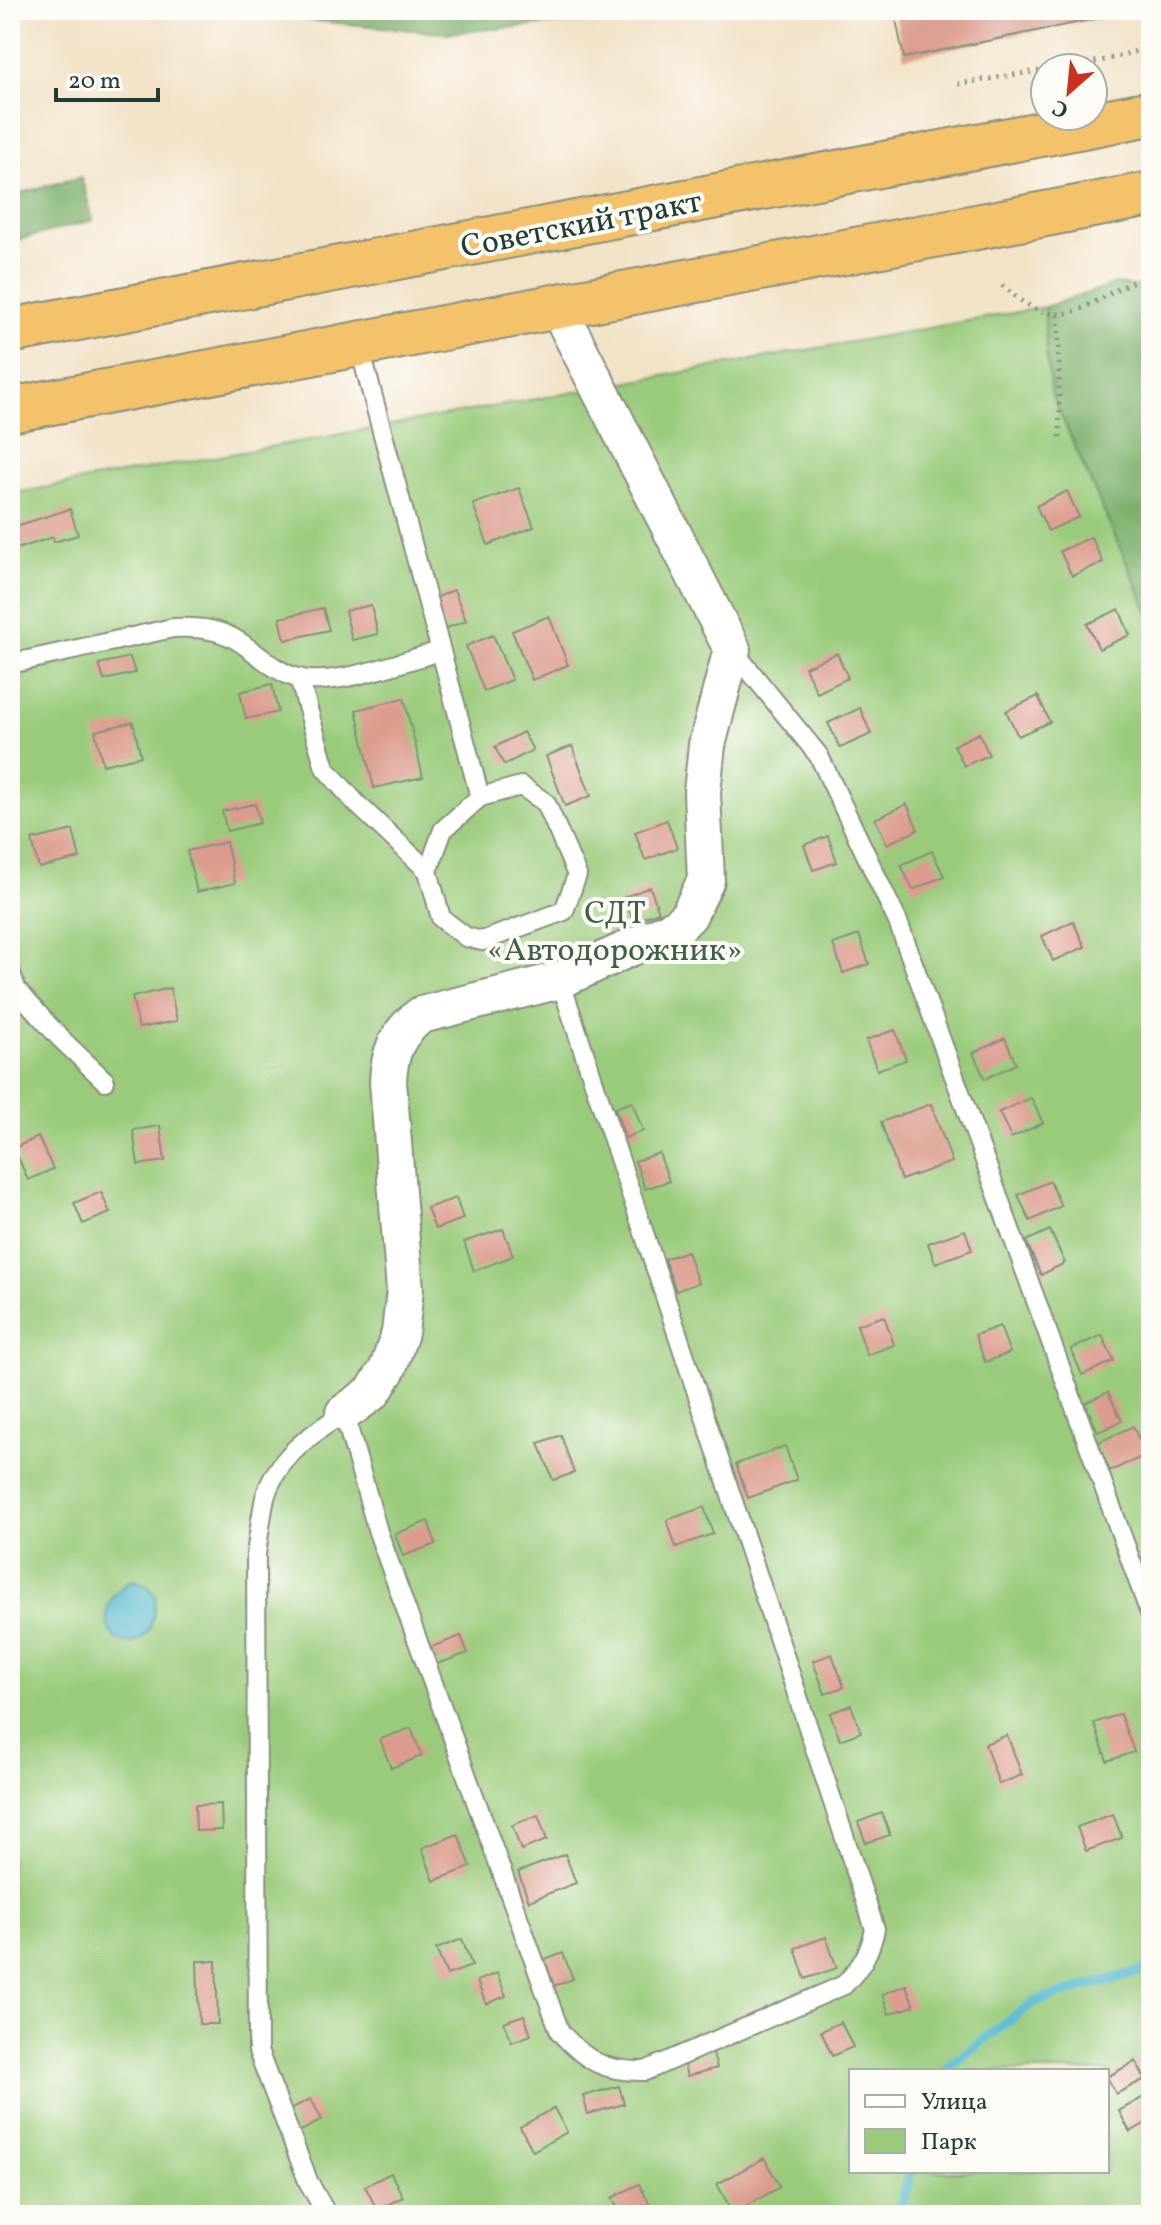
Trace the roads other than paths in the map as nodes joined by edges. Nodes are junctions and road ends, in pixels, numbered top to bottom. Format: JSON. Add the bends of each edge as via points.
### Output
{"nodes":[{"id":1,"x":1151,"y":113,"type":"edge"},
{"id":2,"x":1151,"y":194,"type":"edge"},
{"id":3,"x":558,"y":308,"type":"junction"},
{"id":4,"x":10,"y":331,"type":"edge"},
{"id":5,"x":359,"y":345,"type":"junction"},
{"id":6,"x":10,"y":410,"type":"edge"},
{"id":7,"x":732,"y":649,"type":"junction"},
{"id":8,"x":441,"y":651,"type":"junction"},
{"id":9,"x":10,"y":664,"type":"edge"},
{"id":10,"x":299,"y":678,"type":"junction"},
{"id":11,"x":480,"y":797,"type":"junction"},
{"id":12,"x":428,"y":871,"type":"junction"},
{"id":13,"x":10,"y":970,"type":"edge"},
{"id":14,"x":560,"y":980,"type":"junction"},
{"id":15,"x":105,"y":1081,"type":"dead end"},
{"id":16,"x":344,"y":1413,"type":"junction"},
{"id":17,"x":1151,"y":1616,"type":"edge"},
{"id":18,"x":327,"y":2215,"type":"edge"}],
"edges":[{"from":1,"to":4,"type":"highway","name":"Советский тракт"},
{"from":2,"to":3,"type":"highway"},
{"from":3,"to":5,"type":"highway"},
{"from":3,"to":7,"type":"street"},
{"from":5,"to":6,"type":"highway"},
{"from":5,"to":8,"type":"lane"},
{"from":7,"to":14,"type":"street","via":[[707,745],[702,792],[706,880],[698,899],[678,926]]},
{"from":7,"to":17,"type":"lane","via":[[819,756],[898,922]]},
{"from":8,"to":10,"type":"lane","via":[[328,681]]},
{"from":8,"to":11,"type":"lane"},
{"from":9,"to":10,"type":"lane","via":[[173,628],[199,627],[232,637]]},
{"from":10,"to":12,"type":"lane","via":[[325,768]]},
{"from":11,"to":12,"type":"lane","via":[[443,830]]},
{"from":11,"to":12,"type":"lane","via":[[521,786],[546,803],[577,875],[564,911],[482,941],[466,937],[441,918]]},
{"from":13,"to":15,"type":"lane","via":[[16,989]]},
{"from":14,"to":16,"type":"street","via":[[421,1015],[394,1044],[388,1082],[405,1290],[400,1333],[373,1392]]},
{"from":14,"to":16,"type":"lane","via":[[875,1929],[871,1949],[844,1985],[645,2071],[600,2065],[560,2032],[378,1532]]},
{"from":16,"to":18,"type":"lane","via":[[307,1436],[284,1461],[266,1496],[256,1554],[258,2051],[308,2181]]}]}
